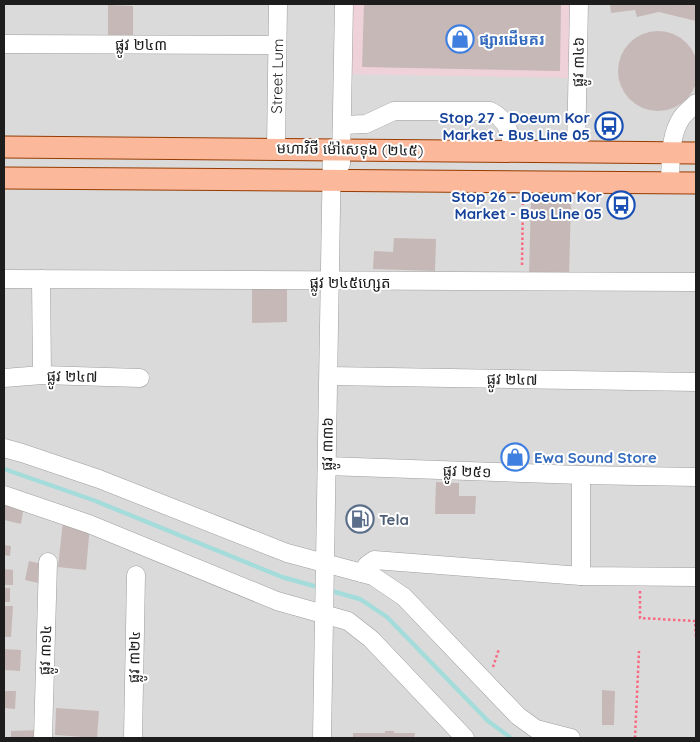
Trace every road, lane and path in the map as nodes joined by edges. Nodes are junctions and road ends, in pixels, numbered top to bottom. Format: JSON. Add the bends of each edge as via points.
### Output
{"nodes":[{"id":1,"x":278,"y":4,"type":"edge"},
{"id":2,"x":344,"y":4,"type":"edge"},
{"id":3,"x":579,"y":4,"type":"edge"},
{"id":4,"x":4,"y":44,"type":"edge"},
{"id":5,"x":277,"y":45,"type":"junction"},
{"id":6,"x":696,"y":103,"type":"edge"},
{"id":7,"x":342,"y":125,"type":"junction"},
{"id":8,"x":4,"y":147,"type":"edge"},
{"id":9,"x":276,"y":149,"type":"junction"},
{"id":10,"x":337,"y":150,"type":"junction"},
{"id":11,"x":513,"y":151,"type":"junction"},
{"id":12,"x":576,"y":151,"type":"junction"},
{"id":13,"x":671,"y":152,"type":"junction"},
{"id":14,"x":696,"y":153,"type":"edge"},
{"id":15,"x":4,"y":178,"type":"edge"},
{"id":16,"x":336,"y":181,"type":"junction"},
{"id":17,"x":523,"y":182,"type":"junction"},
{"id":18,"x":670,"y":183,"type":"junction"},
{"id":19,"x":696,"y":183,"type":"edge"},
{"id":20,"x":4,"y":279,"type":"edge"},
{"id":21,"x":41,"y":280,"type":"junction"},
{"id":22,"x":330,"y":282,"type":"junction"},
{"id":23,"x":522,"y":282,"type":"junction"},
{"id":24,"x":696,"y":282,"type":"edge"},
{"id":25,"x":42,"y":375,"type":"junction"},
{"id":26,"x":329,"y":376,"type":"junction"},
{"id":27,"x":4,"y":378,"type":"edge"},
{"id":28,"x":140,"y":378,"type":"dead end"},
{"id":29,"x":696,"y":382,"type":"edge"},
{"id":30,"x":4,"y":448,"type":"edge"},
{"id":31,"x":327,"y":466,"type":"junction"},
{"id":32,"x":581,"y":475,"type":"junction"},
{"id":33,"x":696,"y":477,"type":"edge"},
{"id":34,"x":4,"y":495,"type":"edge"},
{"id":35,"x":48,"y":562,"type":"dead end"},
{"id":36,"x":326,"y":565,"type":"junction"},
{"id":37,"x":362,"y":573,"type":"junction"},
{"id":38,"x":136,"y":575,"type":"dead end"},
{"id":39,"x":581,"y":576,"type":"junction"},
{"id":40,"x":640,"y":577,"type":"junction"},
{"id":41,"x":696,"y":577,"type":"edge"},
{"id":42,"x":324,"y":609,"type":"junction"},
{"id":43,"x":696,"y":638,"type":"edge"},
{"id":44,"x":639,"y":651,"type":"dead end"},
{"id":45,"x":43,"y":738,"type":"edge"},
{"id":46,"x":133,"y":738,"type":"edge"},
{"id":47,"x":322,"y":738,"type":"edge"},
{"id":48,"x":465,"y":738,"type":"edge"},
{"id":49,"x":571,"y":738,"type":"edge"},
{"id":50,"x":635,"y":738,"type":"edge"}],
"edges":[{"from":1,"to":5,"type":"street","name":"Street Lum"},
{"from":2,"to":7,"type":"street","name":"ផ្លូវ ៣៣៦"},
{"from":3,"to":12,"type":"street","name":"ផ្លូវ ៣៤៦"},
{"from":4,"to":5,"type":"street","name":"ផ្លូវ ២៤៣"},
{"from":5,"to":9,"type":"street","name":"Street Lum"},
{"from":6,"to":13,"type":"street","via":[[677,127]]},
{"from":7,"to":10,"type":"street","name":"ផ្លូវ ៣៣៦"},
{"from":7,"to":11,"type":"street","via":[[366,124],[394,112],[490,111],[511,132]]},
{"from":8,"to":9,"type":"main road","name":"មហាវិថី ម៉ៅសេទុង (២៤៥)"},
{"from":9,"to":10,"type":"main road","name":"មហាវិថី ម៉ៅសេទុង (២៤៥)"},
{"from":10,"to":11,"type":"main road","name":"មហាវិថី ម៉ៅសេទុង (២៤៥)"},
{"from":10,"to":16,"type":"street","name":"ផ្លូវ ៣៣៦"},
{"from":11,"to":12,"type":"main road","name":"មហាវិថី ម៉ៅសេទុង (២៤៥)"},
{"from":12,"to":13,"type":"main road","name":"មហាវិថី ម៉ៅសេទុង (២៤៥)"},
{"from":13,"to":14,"type":"main road","name":"មហាវិថី ម៉ៅសេទុង (២៤៥)"},
{"from":13,"to":18,"type":"street"},
{"from":15,"to":16,"type":"main road"},
{"from":16,"to":17,"type":"main road"},
{"from":16,"to":22,"type":"street","name":"ផ្លូវ ៣៣៦"},
{"from":17,"to":18,"type":"main road"},
{"from":17,"to":23,"type":"path"},
{"from":18,"to":19,"type":"main road"},
{"from":20,"to":21,"type":"street","name":"ផ្លូវ ២៤៥ហ្សេត"},
{"from":21,"to":22,"type":"street","name":"ផ្លូវ ២៤៥ហ្សេត"},
{"from":21,"to":25,"type":"street"},
{"from":22,"to":23,"type":"street","name":"ផ្លូវ ២៤៥ហ្សេត"},
{"from":22,"to":26,"type":"street","name":"ផ្លូវ ៣៣៦"},
{"from":23,"to":24,"type":"street","name":"ផ្លូវ ២៤៥ហ្សេត"},
{"from":25,"to":27,"type":"street","name":"ផ្លូវ ២៤៧"},
{"from":25,"to":28,"type":"street","name":"ផ្លូវ ២៤៧"},
{"from":26,"to":29,"type":"street","name":"ផ្លូវ ២៤៧"},
{"from":26,"to":31,"type":"street","name":"ផ្លូវ ៣៣៦"},
{"from":30,"to":36,"type":"street","via":[[99,479],[287,553]]},
{"from":31,"to":32,"type":"street","name":"ផ្លូវ ២៥១"},
{"from":31,"to":36,"type":"street","name":"ផ្លូវ ៣៣៦"},
{"from":32,"to":33,"type":"street","name":"ផ្លូវ ២៥១"},
{"from":32,"to":39,"type":"street"},
{"from":34,"to":42,"type":"street","via":[[89,524],[277,601]]},
{"from":35,"to":45,"type":"street","name":"ផ្លូវ ៣១៤"},
{"from":36,"to":37,"type":"street"},
{"from":36,"to":42,"type":"street","name":"ផ្លូវ ៣៣៦"},
{"from":37,"to":39,"type":"street","via":[[374,560]]},
{"from":37,"to":49,"type":"street","via":[[373,576],[404,597],[518,716],[536,729]]},
{"from":38,"to":46,"type":"street","name":"ផ្លូវ ៣២៤"},
{"from":39,"to":40,"type":"street"},
{"from":40,"to":41,"type":"street"},
{"from":40,"to":43,"type":"path","via":[[640,618],[695,620]]},
{"from":42,"to":47,"type":"street","name":"ផ្លូវ ៣៣៦"},
{"from":42,"to":48,"type":"street","via":[[348,621],[370,639]]},
{"from":44,"to":50,"type":"path"}]}
